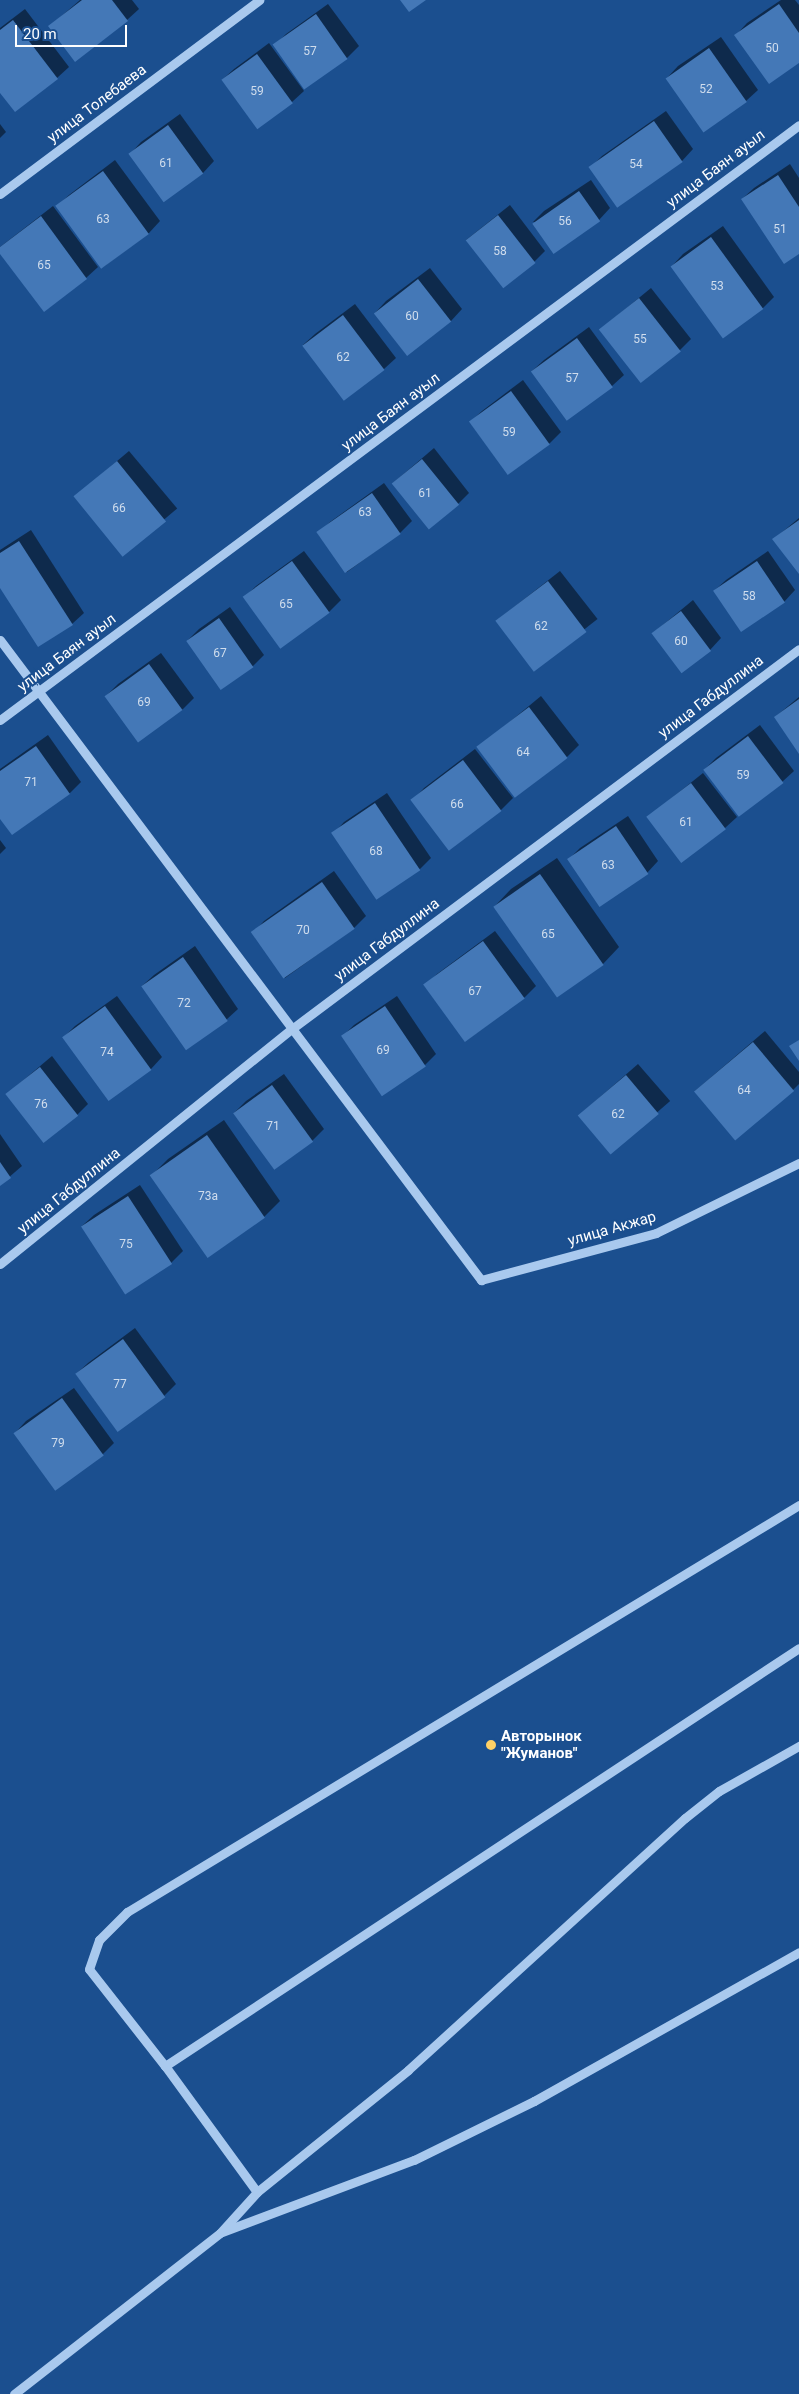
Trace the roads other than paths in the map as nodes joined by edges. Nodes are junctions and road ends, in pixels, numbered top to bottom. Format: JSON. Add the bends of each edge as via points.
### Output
{"nodes":[{"id":1,"x":259,"y":0,"type":"edge"},
{"id":2,"x":799,"y":125,"type":"edge"},
{"id":3,"x":0,"y":194,"type":"edge"},
{"id":4,"x":0,"y":640,"type":"edge"},
{"id":5,"x":799,"y":649,"type":"edge"},
{"id":6,"x":40,"y":691,"type":"junction"},
{"id":7,"x":0,"y":720,"type":"edge"},
{"id":8,"x":292,"y":1028,"type":"junction"},
{"id":9,"x":799,"y":1163,"type":"edge"},
{"id":10,"x":0,"y":1264,"type":"edge"},
{"id":11,"x":799,"y":1505,"type":"edge"},
{"id":12,"x":799,"y":1648,"type":"edge"},
{"id":13,"x":799,"y":1746,"type":"edge"},
{"id":14,"x":799,"y":1952,"type":"edge"},
{"id":15,"x":165,"y":2066,"type":"junction"},
{"id":16,"x":257,"y":2192,"type":"junction"},
{"id":17,"x":220,"y":2233,"type":"junction"},
{"id":18,"x":14,"y":2394,"type":"edge"}],
"edges":[{"from":1,"to":3,"type":"street","name":"улица Толебаева"},
{"from":2,"to":6,"type":"street","name":"улица Баян ауыл"},
{"from":4,"to":6,"type":"street"},
{"from":5,"to":8,"type":"street","name":"улица Габдуллина"},
{"from":6,"to":7,"type":"street","name":"улица Баян ауыл"},
{"from":6,"to":8,"type":"street"},
{"from":8,"to":9,"type":"street","name":"улица Акжар","via":[[481,1280],[656,1233]]},
{"from":8,"to":10,"type":"street","name":"улица Габдуллина"},
{"from":11,"to":15,"type":"street","via":[[127,1912],[99,1940],[89,1969]]},
{"from":12,"to":15,"type":"street"},
{"from":13,"to":16,"type":"street","via":[[719,1791],[684,1818],[408,2070]]},
{"from":14,"to":17,"type":"street","via":[[534,2101],[431,2152]]},
{"from":15,"to":16,"type":"street"},
{"from":16,"to":17,"type":"street"},
{"from":17,"to":18,"type":"street"}]}
